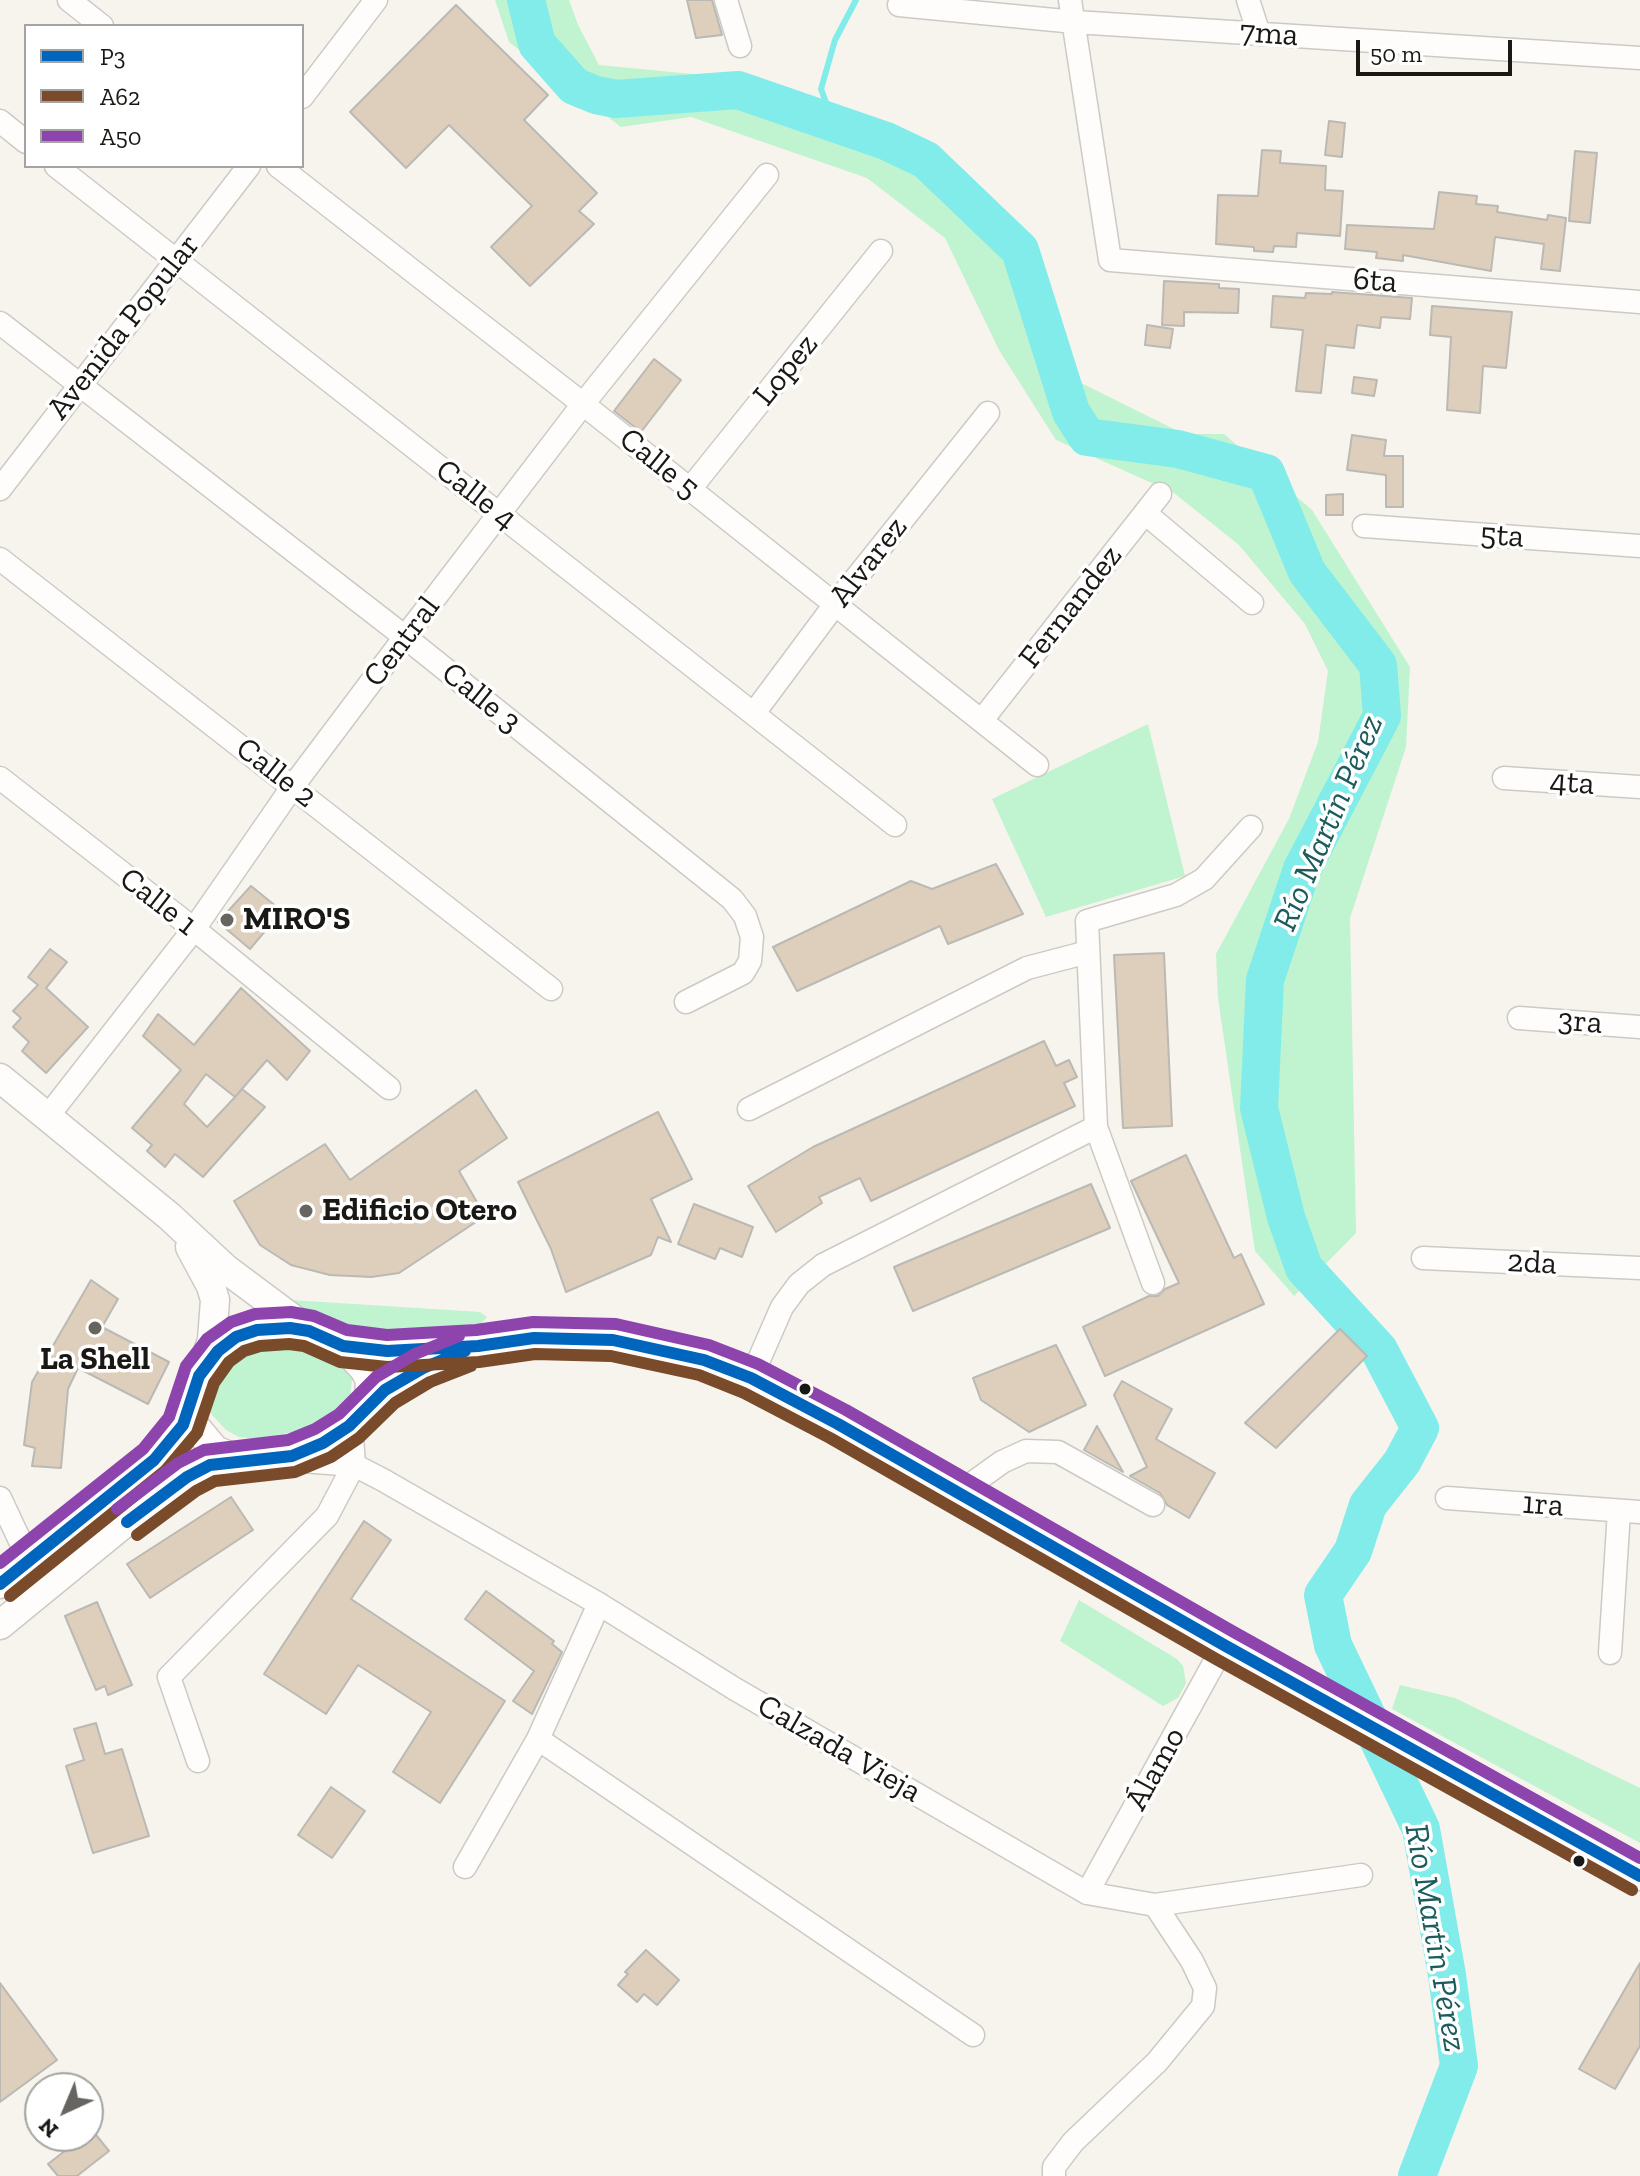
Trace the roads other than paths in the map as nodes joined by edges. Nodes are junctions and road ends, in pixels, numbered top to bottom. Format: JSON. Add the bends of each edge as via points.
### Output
{"nodes":[{"id":1,"x":69,"y":0,"type":"edge"},
{"id":2,"x":376,"y":0,"type":"edge"},
{"id":3,"x":726,"y":0,"type":"edge"},
{"id":4,"x":1248,"y":0,"type":"edge"},
{"id":5,"x":899,"y":5,"type":"dead end"},
{"id":6,"x":1072,"y":11,"type":"edge"},
{"id":7,"x":99,"y":24,"type":"edge"},
{"id":8,"x":1259,"y":34,"type":"junction"},
{"id":9,"x":740,"y":46,"type":"dead end"},
{"id":10,"x":1640,"y":58,"type":"edge"},
{"id":11,"x":304,"y":94,"type":"edge"},
{"id":12,"x":0,"y":121,"type":"edge"},
{"id":13,"x":24,"y":140,"type":"edge"},
{"id":14,"x":59,"y":168,"type":"edge"},
{"id":15,"x":247,"y":168,"type":"edge"},
{"id":16,"x":281,"y":168,"type":"edge"},
{"id":17,"x":767,"y":175,"type":"dead end"},
{"id":18,"x":881,"y":251,"type":"dead end"},
{"id":19,"x":175,"y":261,"type":"junction"},
{"id":20,"x":1640,"y":302,"type":"edge"},
{"id":21,"x":0,"y":323,"type":"edge"},
{"id":22,"x":78,"y":386,"type":"junction"},
{"id":23,"x":583,"y":404,"type":"junction"},
{"id":24,"x":988,"y":413,"type":"dead end"},
{"id":25,"x":0,"y":489,"type":"edge"},
{"id":26,"x":690,"y":489,"type":"junction"},
{"id":27,"x":1160,"y":494,"type":"dead end"},
{"id":28,"x":501,"y":513,"type":"junction"},
{"id":29,"x":1145,"y":513,"type":"junction"},
{"id":30,"x":1364,"y":526,"type":"dead end"},
{"id":31,"x":1640,"y":546,"type":"edge"},
{"id":32,"x":0,"y":559,"type":"edge"},
{"id":33,"x":836,"y":603,"type":"junction"},
{"id":34,"x":1252,"y":603,"type":"dead end"},
{"id":35,"x":405,"y":637,"type":"junction"},
{"id":36,"x":754,"y":713,"type":"junction"},
{"id":37,"x":982,"y":720,"type":"junction"},
{"id":38,"x":1037,"y":765,"type":"dead end"},
{"id":39,"x":0,"y":778,"type":"edge"},
{"id":40,"x":1504,"y":778,"type":"dead end"},
{"id":41,"x":293,"y":786,"type":"junction"},
{"id":42,"x":1640,"y":787,"type":"edge"},
{"id":43,"x":895,"y":825,"type":"dead end"},
{"id":44,"x":1251,"y":827,"type":"dead end"},
{"id":45,"x":194,"y":929,"type":"junction"},
{"id":46,"x":1088,"y":952,"type":"junction"},
{"id":47,"x":551,"y":989,"type":"dead end"},
{"id":48,"x":686,"y":1002,"type":"dead end"},
{"id":49,"x":1519,"y":1018,"type":"dead end"},
{"id":50,"x":1640,"y":1027,"type":"edge"},
{"id":51,"x":0,"y":1078,"type":"edge"},
{"id":52,"x":389,"y":1088,"type":"dead end"},
{"id":53,"x":749,"y":1109,"type":"dead end"},
{"id":54,"x":48,"y":1116,"type":"junction"},
{"id":55,"x":1096,"y":1127,"type":"junction"},
{"id":56,"x":169,"y":1216,"type":"junction"},
{"id":57,"x":1423,"y":1258,"type":"dead end"},
{"id":58,"x":1640,"y":1268,"type":"edge"},
{"id":59,"x":1153,"y":1283,"type":"dead end"},
{"id":60,"x":309,"y":1331,"type":"junction"},
{"id":61,"x":343,"y":1346,"type":"junction"},
{"id":62,"x":478,"y":1346,"type":"junction"},
{"id":63,"x":199,"y":1376,"type":"junction"},
{"id":64,"x":751,"y":1378,"type":"junction"},
{"id":65,"x":190,"y":1409,"type":"junction"},
{"id":66,"x":363,"y":1411,"type":"junction"},
{"id":67,"x":245,"y":1462,"type":"junction"},
{"id":68,"x":354,"y":1465,"type":"junction"},
{"id":69,"x":959,"y":1493,"type":"junction"},
{"id":70,"x":0,"y":1498,"type":"edge"},
{"id":71,"x":1447,"y":1498,"type":"dead end"},
{"id":72,"x":1153,"y":1505,"type":"dead end"},
{"id":73,"x":1630,"y":1511,"type":"edge"},
{"id":74,"x":29,"y":1560,"type":"junction"},
{"id":75,"x":0,"y":1584,"type":"edge"},
{"id":76,"x":599,"y":1604,"type":"junction"},
{"id":77,"x":0,"y":1625,"type":"edge"},
{"id":78,"x":1224,"y":1645,"type":"junction"},
{"id":79,"x":1610,"y":1653,"type":"dead end"},
{"id":80,"x":538,"y":1739,"type":"junction"},
{"id":81,"x":198,"y":1761,"type":"dead end"},
{"id":82,"x":465,"y":1867,"type":"dead end"},
{"id":83,"x":1361,"y":1875,"type":"dead end"},
{"id":84,"x":1640,"y":1876,"type":"edge"},
{"id":85,"x":1087,"y":1893,"type":"junction"},
{"id":86,"x":1155,"y":1905,"type":"junction"},
{"id":87,"x":973,"y":2035,"type":"dead end"},
{"id":88,"x":1054,"y":2176,"type":"edge"}],
"edges":[{"from":1,"to":7,"type":"street"},
{"from":2,"to":11,"type":"street"},
{"from":3,"to":9,"type":"street"},
{"from":4,"to":8,"type":"street"},
{"from":5,"to":6,"type":"street","name":"7ma"},
{"from":6,"to":8,"type":"street","name":"7ma"},
{"from":6,"to":20,"type":"street","name":"6ta","via":[[1110,260]]},
{"from":8,"to":10,"type":"street","name":"7ma"},
{"from":12,"to":13,"type":"street"},
{"from":14,"to":19,"type":"street","name":"Calle 4"},
{"from":15,"to":19,"type":"street","name":"Avenida Popular"},
{"from":16,"to":23,"type":"street","name":"Calle 5"},
{"from":17,"to":23,"type":"street","name":"Central"},
{"from":18,"to":26,"type":"street","name":"Lopez"},
{"from":19,"to":22,"type":"street","name":"Avenida Popular"},
{"from":19,"to":28,"type":"street","name":"Calle 4"},
{"from":21,"to":22,"type":"street","name":"Calle 3"},
{"from":22,"to":25,"type":"street","name":"Avenida Popular"},
{"from":22,"to":35,"type":"street","name":"Calle 3"},
{"from":23,"to":26,"type":"street","name":"Calle 5"},
{"from":23,"to":28,"type":"street","name":"Central"},
{"from":24,"to":33,"type":"street","name":"Alvarez"},
{"from":26,"to":33,"type":"street","name":"Calle 5"},
{"from":27,"to":29,"type":"street","name":"Fernandez"},
{"from":28,"to":35,"type":"street","name":"Central"},
{"from":28,"to":36,"type":"street","name":"Calle 4"},
{"from":29,"to":34,"type":"street"},
{"from":29,"to":37,"type":"street","name":"Fernandez"},
{"from":30,"to":31,"type":"street","name":"5ta"},
{"from":32,"to":41,"type":"street","name":"Calle 2"},
{"from":33,"to":36,"type":"street","name":"Alvarez"},
{"from":33,"to":37,"type":"street","name":"Calle 5"},
{"from":35,"to":41,"type":"street","name":"Central"},
{"from":35,"to":48,"type":"street","name":"Calle 3","via":[[732,899],[752,937],[750,961],[743,973]]},
{"from":36,"to":43,"type":"street","name":"Calle 4"},
{"from":37,"to":38,"type":"street","name":"Calle 5"},
{"from":39,"to":45,"type":"street","name":"Calle 1"},
{"from":40,"to":42,"type":"street","name":"4ta"},
{"from":41,"to":45,"type":"street","name":"Central"},
{"from":41,"to":47,"type":"street","name":"Calle 2"},
{"from":44,"to":46,"type":"street","via":[[1204,879],[1176,895],[1087,921]]},
{"from":45,"to":52,"type":"street","name":"Calle 1"},
{"from":45,"to":54,"type":"street","name":"Central"},
{"from":46,"to":53,"type":"street","via":[[1027,968]]},
{"from":46,"to":55,"type":"street"},
{"from":49,"to":50,"type":"street","name":"3ra"},
{"from":51,"to":54,"type":"main road"},
{"from":54,"to":56,"type":"main road"},
{"from":55,"to":59,"type":"street"},
{"from":55,"to":64,"type":"street","via":[[823,1265],[782,1307]]},
{"from":56,"to":60,"type":"main road","via":[[226,1269]]},
{"from":56,"to":63,"type":"main road","via":[[215,1300],[212,1340]]},
{"from":57,"to":58,"type":"street","name":"2da"},
{"from":60,"to":61,"type":"main road"},
{"from":60,"to":63,"type":"main road","via":[[266,1329],[236,1337]]},
{"from":61,"to":62,"type":"main road","via":[[387,1351]]},
{"from":61,"to":66,"type":"main road","via":[[370,1380]]},
{"from":62,"to":64,"type":"main road","via":[[534,1338],[613,1340],[704,1360]]},
{"from":62,"to":66,"type":"main road","via":[[400,1380]]},
{"from":63,"to":65,"type":"main road"},
{"from":64,"to":69,"type":"main road"},
{"from":65,"to":67,"type":"main road","via":[[194,1425],[215,1450]]},
{"from":65,"to":74,"type":"main road","via":[[154,1460]]},
{"from":66,"to":67,"type":"main road","via":[[306,1452]]},
{"from":66,"to":68,"type":"street","via":[[352,1436]]},
{"from":67,"to":68,"type":"street","name":"Calzada Vieja","via":[[300,1459]]},
{"from":67,"to":77,"type":"main road","via":[[210,1465],[187,1477]]},
{"from":68,"to":76,"type":"street","name":"Calzada Vieja"},
{"from":68,"to":81,"type":"street","via":[[327,1516],[169,1677]]},
{"from":69,"to":72,"type":"street","via":[[1026,1451],[1058,1452]]},
{"from":69,"to":78,"type":"main road"},
{"from":70,"to":74,"type":"street"},
{"from":71,"to":73,"type":"street","name":"1ra"},
{"from":73,"to":79,"type":"street"},
{"from":74,"to":75,"type":"main road"},
{"from":76,"to":80,"type":"street"},
{"from":76,"to":85,"type":"street","name":"Calzada Vieja"},
{"from":78,"to":84,"type":"main road"},
{"from":78,"to":85,"type":"street","name":"Álamo"},
{"from":80,"to":82,"type":"street"},
{"from":80,"to":87,"type":"street"},
{"from":83,"to":86,"type":"street","name":"Calzada Vieja"},
{"from":85,"to":86,"type":"street","name":"Calzada Vieja"},
{"from":86,"to":88,"type":"street","via":[[1205,1988],[1203,2006],[1157,2062],[1073,2142],[1054,2167]]}]}
